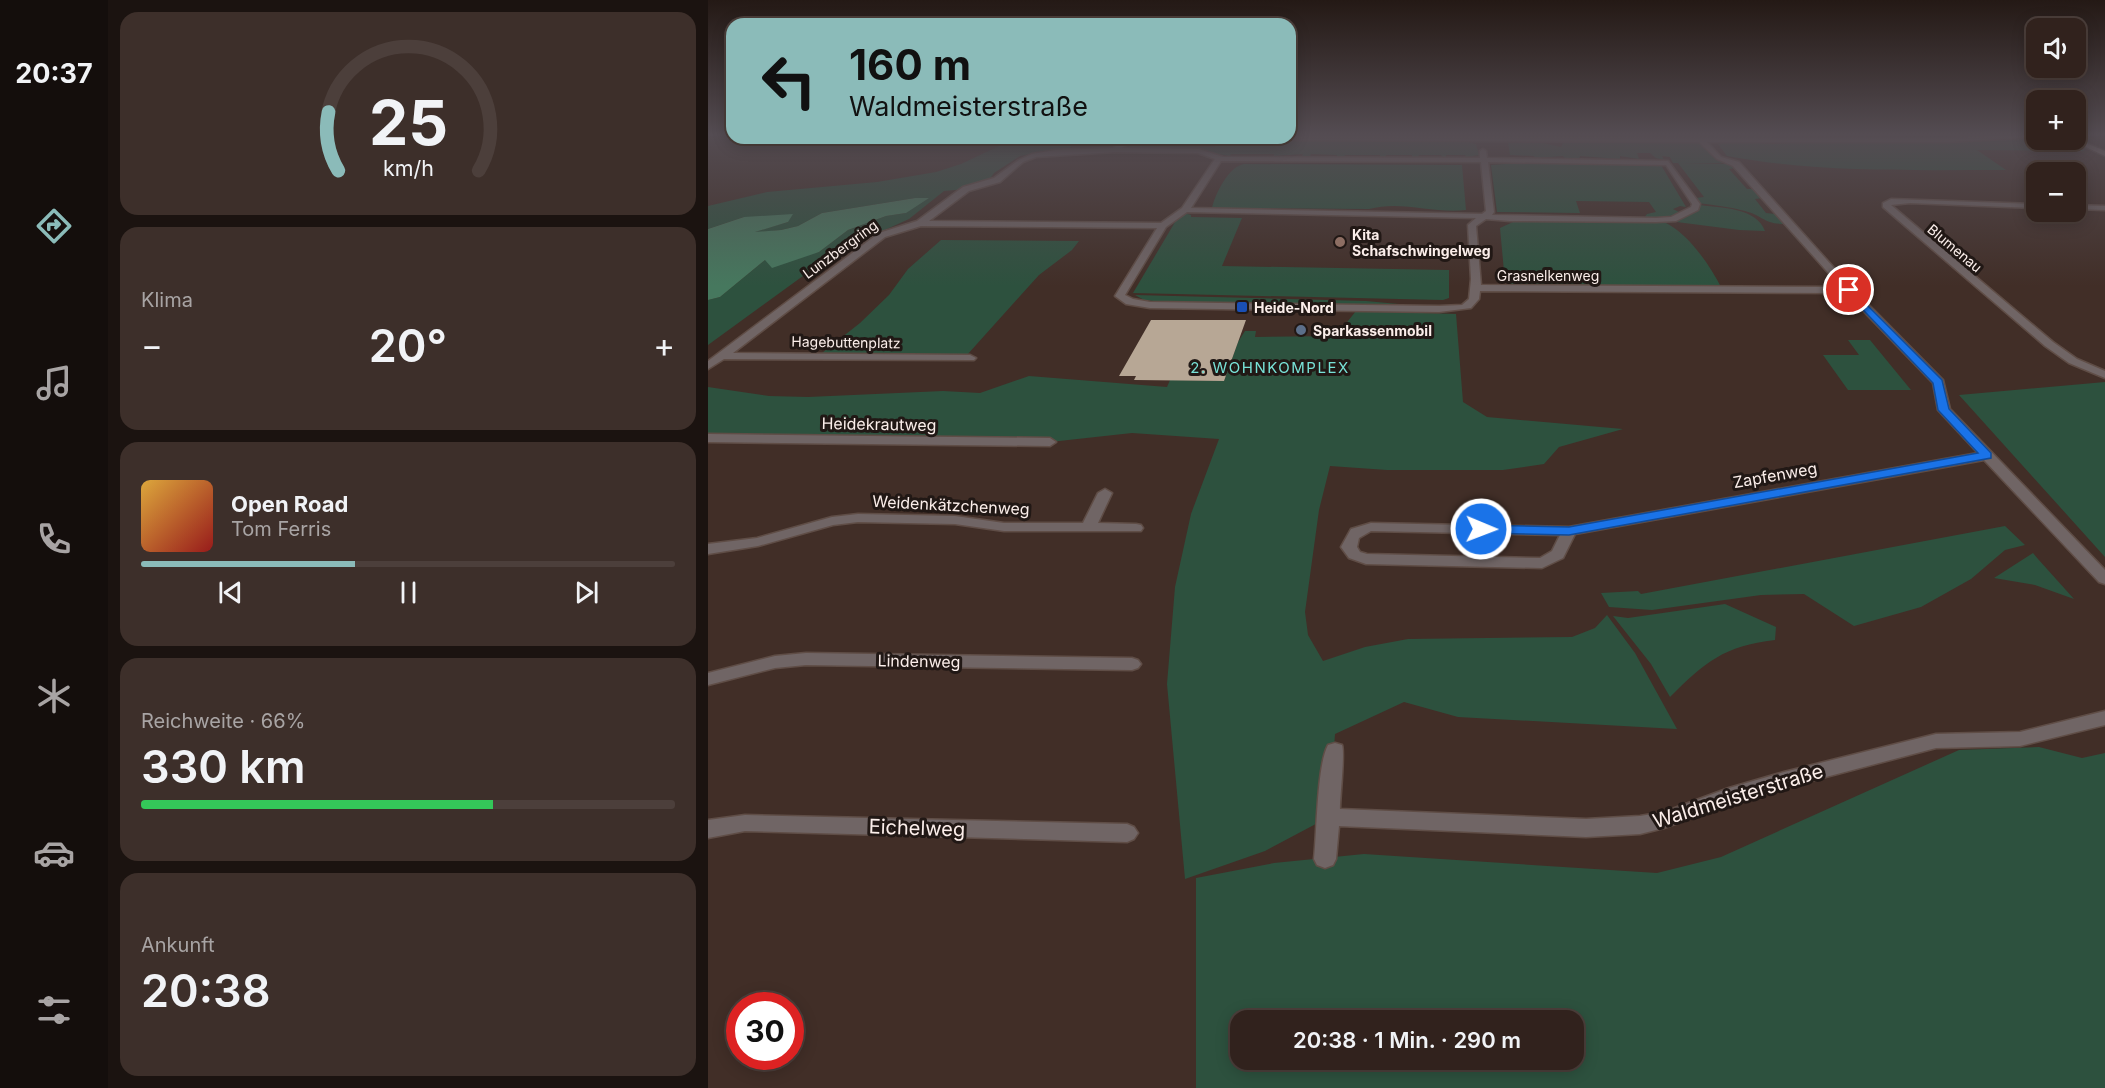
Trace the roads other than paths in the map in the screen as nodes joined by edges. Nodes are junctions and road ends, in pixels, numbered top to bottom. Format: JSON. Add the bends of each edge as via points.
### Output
{"nodes":[{"id":1,"x":982,"y":185,"type":"edge"},
{"id":2,"x":1202,"y":185,"type":"edge"},
{"id":3,"x":1487,"y":185,"type":"edge"},
{"id":4,"x":1683,"y":185,"type":"edge"},
{"id":5,"x":1755,"y":185,"type":"edge"},
{"id":6,"x":2026,"y":206,"type":"edge"},
{"id":7,"x":2086,"y":207,"type":"edge"},
{"id":8,"x":2105,"y":208,"type":"edge"},
{"id":9,"x":1185,"y":210,"type":"junction"},
{"id":10,"x":1486,"y":216,"type":"junction"},
{"id":11,"x":920,"y":223,"type":"junction"},
{"id":12,"x":1163,"y":226,"type":"junction"},
{"id":13,"x":1476,"y":288,"type":"junction"},
{"id":14,"x":1849,"y":290,"type":"junction"},
{"id":15,"x":721,"y":356,"type":"junction"},
{"id":16,"x":970,"y":358,"type":"dead end"},
{"id":17,"x":708,"y":366,"type":"edge"},
{"id":18,"x":2105,"y":375,"type":"edge"},
{"id":19,"x":708,"y":438,"type":"edge"},
{"id":20,"x":1050,"y":442,"type":"dead end"},
{"id":21,"x":1986,"y":456,"type":"junction"},
{"id":22,"x":1105,"y":493,"type":"dead end"},
{"id":23,"x":1088,"y":528,"type":"junction"},
{"id":24,"x":1137,"y":528,"type":"dead end"},
{"id":25,"x":1569,"y":531,"type":"junction"},
{"id":26,"x":708,"y":549,"type":"edge"},
{"id":27,"x":2105,"y":579,"type":"edge"},
{"id":28,"x":1132,"y":664,"type":"dead end"},
{"id":29,"x":708,"y":679,"type":"edge"},
{"id":30,"x":2105,"y":718,"type":"edge"},
{"id":31,"x":1335,"y":750,"type":"dead end"},
{"id":32,"x":1329,"y":818,"type":"junction"},
{"id":33,"x":708,"y":829,"type":"edge"},
{"id":34,"x":1127,"y":833,"type":"dead end"},
{"id":35,"x":1325,"y":859,"type":"dead end"}],
"edges":[{"from":1,"to":11,"type":"street","name":"Lunzbergring","via":[[962,191]]},
{"from":2,"to":9,"type":"street"},
{"from":3,"to":10,"type":"street","via":[[1490,212]]},
{"from":4,"to":10,"type":"street","name":"Lunzbergring","via":[[1695,208],[1673,219]]},
{"from":5,"to":14,"type":"street"},
{"from":6,"to":18,"type":"street","name":"Blumenau","via":[[1910,201],[1891,201],[1886,205],[2049,344],[2073,361]]},
{"from":7,"to":8,"type":"street"},
{"from":9,"to":10,"type":"street"},
{"from":9,"to":12,"type":"street"},
{"from":10,"to":13,"type":"street","via":[[1472,225]]},
{"from":11,"to":12,"type":"street"},
{"from":11,"to":15,"type":"street","name":"Lunzbergring","via":[[882,235]]},
{"from":12,"to":13,"type":"street","name":"Grasnelkenweg","via":[[1121,294],[1124,300],[1150,305],[1456,308],[1474,302]]},
{"from":13,"to":14,"type":"street","name":"Grasnelkenweg"},
{"from":14,"to":21,"type":"street","via":[[1939,382],[1944,410]]},
{"from":15,"to":16,"type":"street","name":"Hagebuttenplatz"},
{"from":15,"to":17,"type":"street","name":"Lunzbergring"},
{"from":19,"to":20,"type":"street","name":"Heidekrautweg"},
{"from":21,"to":25,"type":"street","name":"Zapfenweg"},
{"from":21,"to":27,"type":"street"},
{"from":22,"to":23,"type":"street"},
{"from":23,"to":24,"type":"street","name":"Weidenkätzchenweg"},
{"from":23,"to":26,"type":"street","name":"Weidenkätzchenweg","via":[[858,518],[832,521],[758,542]]},
{"from":25,"to":25,"type":"street","name":"Zapfenweg","via":[[1371,527],[1352,535],[1349,546],[1354,555],[1365,559],[1542,563],[1561,553]]},
{"from":28,"to":29,"type":"street","name":"Lindenweg","via":[[806,659],[775,662]]},
{"from":30,"to":32,"type":"street","name":"Waldmeisterstraße","via":[[2020,739],[1936,741],[1784,780],[1640,825],[1586,828]]},
{"from":31,"to":32,"type":"street"},
{"from":32,"to":35,"type":"street"},
{"from":33,"to":34,"type":"street","name":"Eichelweg","via":[[745,823]]}]}
